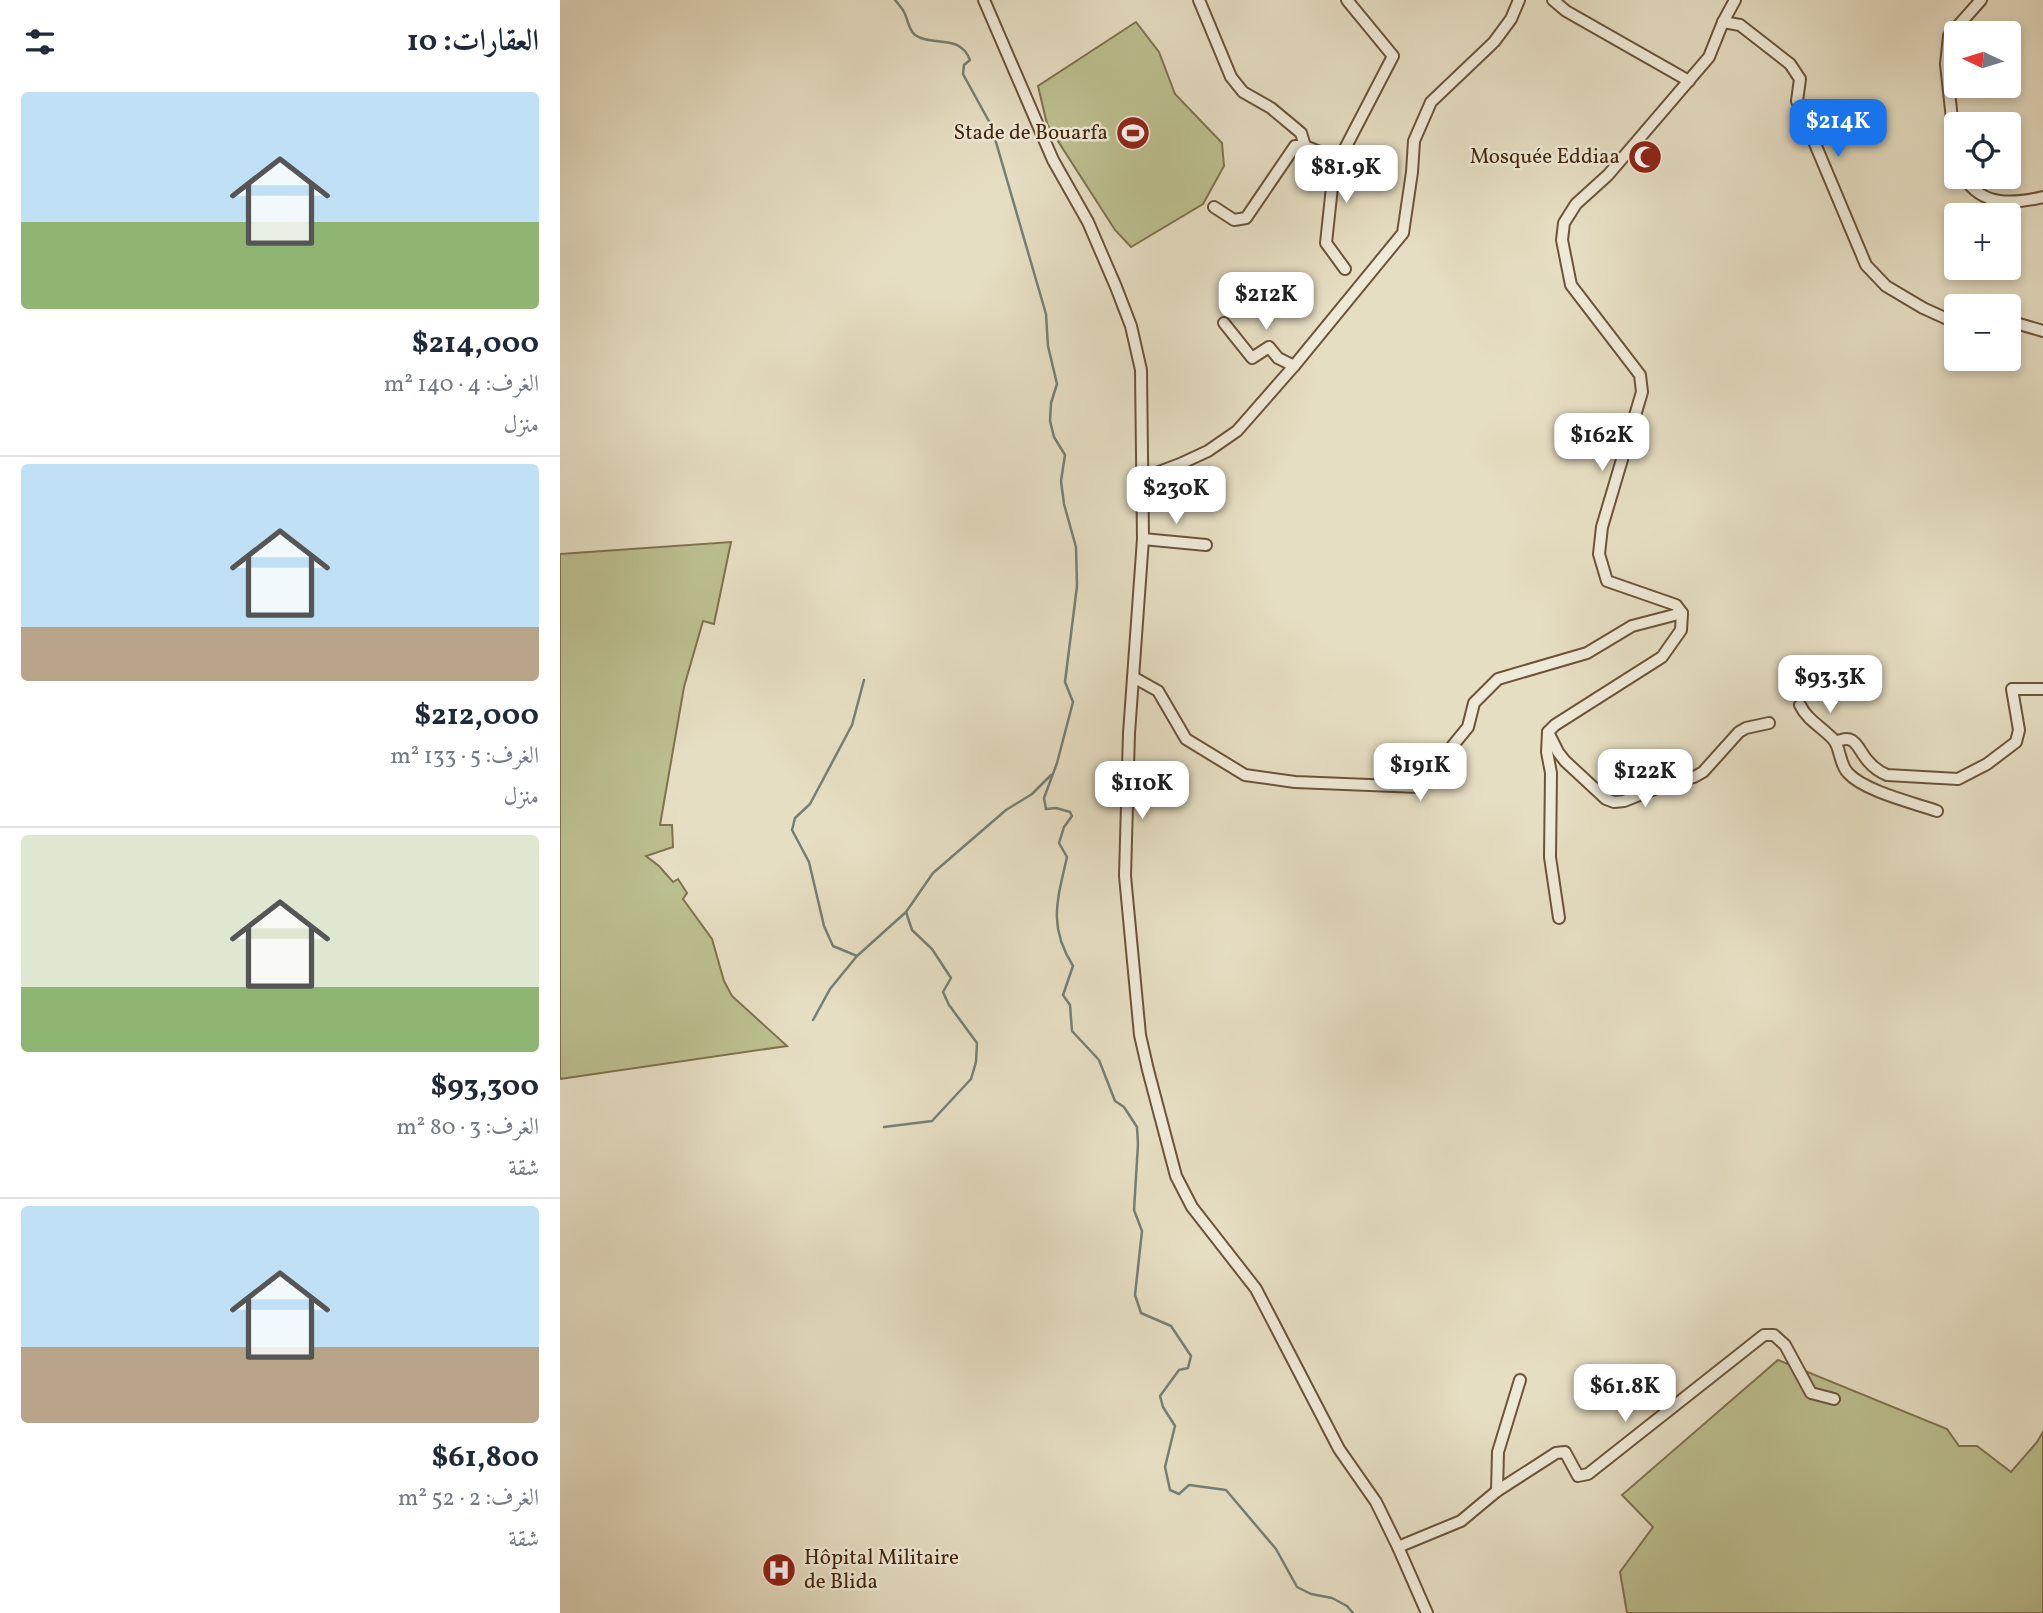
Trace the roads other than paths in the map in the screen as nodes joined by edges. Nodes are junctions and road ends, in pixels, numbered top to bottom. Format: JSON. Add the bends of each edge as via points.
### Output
{"nodes":[{"id":1,"x":984,"y":0,"type":"edge"},
{"id":2,"x":1199,"y":0,"type":"edge"},
{"id":3,"x":1347,"y":0,"type":"edge"},
{"id":4,"x":1519,"y":0,"type":"edge"},
{"id":5,"x":1553,"y":0,"type":"edge"},
{"id":6,"x":1735,"y":0,"type":"edge"},
{"id":7,"x":1981,"y":0,"type":"edge"},
{"id":8,"x":1723,"y":22,"type":"junction"},
{"id":9,"x":1689,"y":81,"type":"junction"},
{"id":10,"x":1951,"y":112,"type":"edge"},
{"id":11,"x":1311,"y":148,"type":"junction"},
{"id":12,"x":1976,"y":189,"type":"edge"},
{"id":13,"x":2043,"y":197,"type":"edge"},
{"id":14,"x":1214,"y":207,"type":"dead end"},
{"id":15,"x":1345,"y":269,"type":"dead end"},
{"id":16,"x":1944,"y":318,"type":"edge"},
{"id":17,"x":1224,"y":323,"type":"dead end"},
{"id":18,"x":2021,"y":325,"type":"edge"},
{"id":19,"x":2043,"y":331,"type":"edge"},
{"id":20,"x":1294,"y":366,"type":"junction"},
{"id":21,"x":1143,"y":478,"type":"junction"},
{"id":22,"x":1143,"y":540,"type":"junction"},
{"id":23,"x":1206,"y":545,"type":"dead end"},
{"id":24,"x":1682,"y":613,"type":"junction"},
{"id":25,"x":1133,"y":677,"type":"junction"},
{"id":26,"x":2043,"y":689,"type":"edge"},
{"id":27,"x":1800,"y":705,"type":"dead end"},
{"id":28,"x":1769,"y":723,"type":"dead end"},
{"id":29,"x":1548,"y":732,"type":"junction"},
{"id":30,"x":1836,"y":742,"type":"junction"},
{"id":31,"x":1937,"y":811,"type":"dead end"},
{"id":32,"x":1559,"y":918,"type":"dead end"},
{"id":33,"x":1520,"y":1380,"type":"dead end"},
{"id":34,"x":1834,"y":1399,"type":"dead end"},
{"id":35,"x":1497,"y":1491,"type":"junction"},
{"id":36,"x":1398,"y":1547,"type":"junction"},
{"id":37,"x":1427,"y":1613,"type":"edge"}],
"edges":[{"from":1,"to":21,"type":"street","via":[[1053,160],[1088,222],[1131,326],[1141,370]]},
{"from":2,"to":11,"type":"street","via":[[1231,77],[1243,92],[1301,133]]},
{"from":3,"to":11,"type":"street","via":[[1393,56],[1339,160]]},
{"from":4,"to":20,"type":"street","via":[[1494,42],[1432,102],[1414,141],[1403,233]]},
{"from":5,"to":9,"type":"street"},
{"from":6,"to":8,"type":"street"},
{"from":7,"to":10,"type":"street","via":[[1949,36],[1946,64]]},
{"from":8,"to":9,"type":"street","via":[[1709,57]]},
{"from":8,"to":16,"type":"street","via":[[1740,25],[1790,64],[1800,79],[1797,101],[1867,265],[1886,286]]},
{"from":9,"to":24,"type":"street","via":[[1608,175],[1576,204],[1564,223],[1562,240],[1571,285],[1640,374],[1642,392],[1602,527],[1599,554],[1607,581],[1676,605]]},
{"from":11,"to":14,"type":"street","via":[[1295,146],[1246,218],[1234,220]]},
{"from":11,"to":15,"type":"street","via":[[1308,175],[1332,187],[1325,243]]},
{"from":12,"to":13,"type":"street","via":[[1998,201],[2016,203]]},
{"from":17,"to":20,"type":"street","via":[[1252,358],[1269,347]]},
{"from":18,"to":19,"type":"street"},
{"from":20,"to":21,"type":"street","via":[[1237,431],[1208,452]]},
{"from":21,"to":22,"type":"street"},
{"from":22,"to":23,"type":"street"},
{"from":22,"to":25,"type":"street"},
{"from":24,"to":25,"type":"street","via":[[1632,626],[1587,653],[1498,679],[1474,703],[1468,727],[1419,787],[1295,782],[1245,775],[1186,738],[1158,691]]},
{"from":24,"to":29,"type":"street","via":[[1681,630],[1662,657]]},
{"from":25,"to":36,"type":"street","via":[[1125,876],[1132,961],[1140,1035],[1176,1176],[1192,1207],[1256,1289],[1339,1449],[1376,1502]]},
{"from":26,"to":30,"type":"street","via":[[2012,689],[2019,730],[2016,742],[1958,779],[1887,775],[1851,740]]},
{"from":27,"to":30,"type":"street"},
{"from":28,"to":29,"type":"street","via":[[1739,732],[1703,772],[1624,802],[1606,799],[1565,761]]},
{"from":29,"to":32,"type":"street","via":[[1550,856]]},
{"from":30,"to":31,"type":"street","via":[[1840,761],[1856,780]]},
{"from":33,"to":35,"type":"street","via":[[1497,1452]]},
{"from":34,"to":35,"type":"street","via":[[1811,1393],[1785,1345],[1774,1335],[1764,1335],[1588,1474],[1578,1476],[1564,1452],[1556,1453]]},
{"from":35,"to":36,"type":"street","via":[[1461,1521]]},
{"from":36,"to":37,"type":"street"}]}
